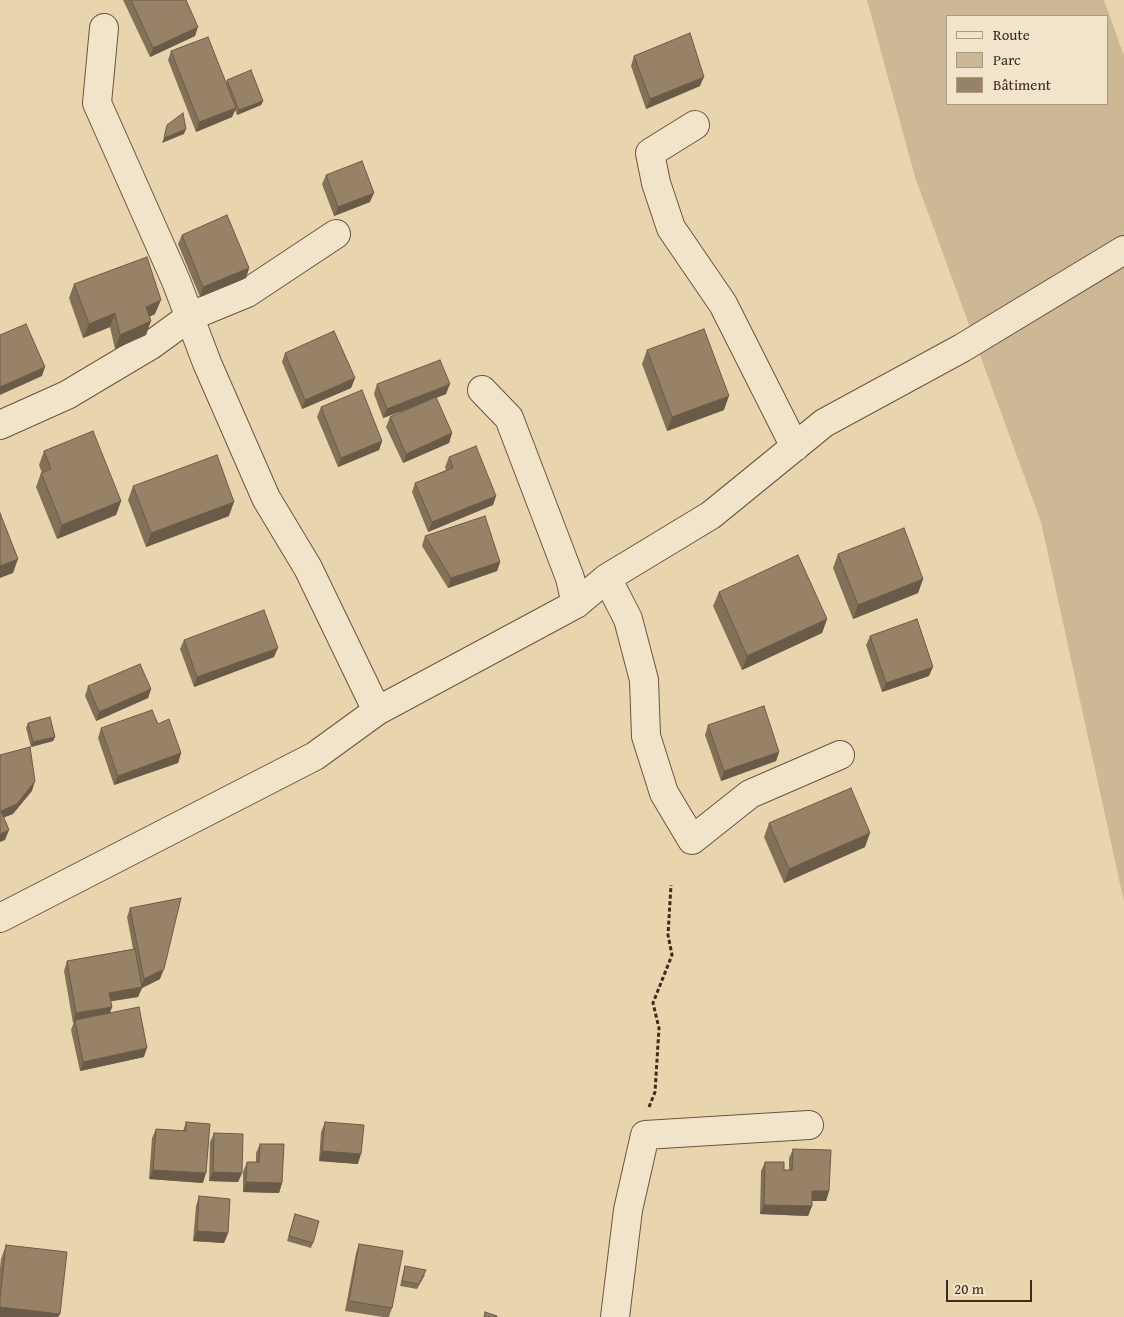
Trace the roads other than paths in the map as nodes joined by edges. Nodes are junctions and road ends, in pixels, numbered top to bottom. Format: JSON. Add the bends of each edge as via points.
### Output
{"nodes":[{"id":1,"x":104,"y":28,"type":"dead end"},
{"id":2,"x":695,"y":125,"type":"dead end"},
{"id":3,"x":336,"y":234,"type":"dead end"},
{"id":4,"x":1124,"y":250,"type":"edge"},
{"id":5,"x":190,"y":316,"type":"junction"},
{"id":6,"x":482,"y":390,"type":"dead end"},
{"id":7,"x":0,"y":424,"type":"edge"},
{"id":8,"x":795,"y":448,"type":"junction"},
{"id":9,"x":607,"y":578,"type":"junction"},
{"id":10,"x":576,"y":604,"type":"junction"},
{"id":11,"x":377,"y":711,"type":"junction"},
{"id":12,"x":840,"y":756,"type":"dead end"},
{"id":13,"x":0,"y":918,"type":"edge"},
{"id":14,"x":809,"y":1125,"type":"dead end"},
{"id":15,"x":614,"y":1317,"type":"edge"}],
"edges":[{"from":1,"to":5,"type":"street","via":[[97,103]]},
{"from":2,"to":8,"type":"street","via":[[650,153],[656,183],[671,228],[723,304]]},
{"from":3,"to":5,"type":"street","via":[[247,292]]},
{"from":4,"to":8,"type":"street","via":[[962,348],[824,423]]},
{"from":5,"to":7,"type":"street","via":[[150,345],[67,395]]},
{"from":5,"to":11,"type":"street","via":[[266,498],[308,568]]},
{"from":6,"to":10,"type":"street","via":[[509,418],[570,578]]},
{"from":8,"to":9,"type":"street","via":[[710,515]]},
{"from":9,"to":10,"type":"street"},
{"from":9,"to":12,"type":"street","via":[[628,619],[644,680],[646,736],[664,793],[692,840],[750,794]]},
{"from":10,"to":11,"type":"street"},
{"from":11,"to":13,"type":"street","via":[[315,756]]},
{"from":14,"to":15,"type":"street","via":[[645,1135],[628,1210]]}]}
